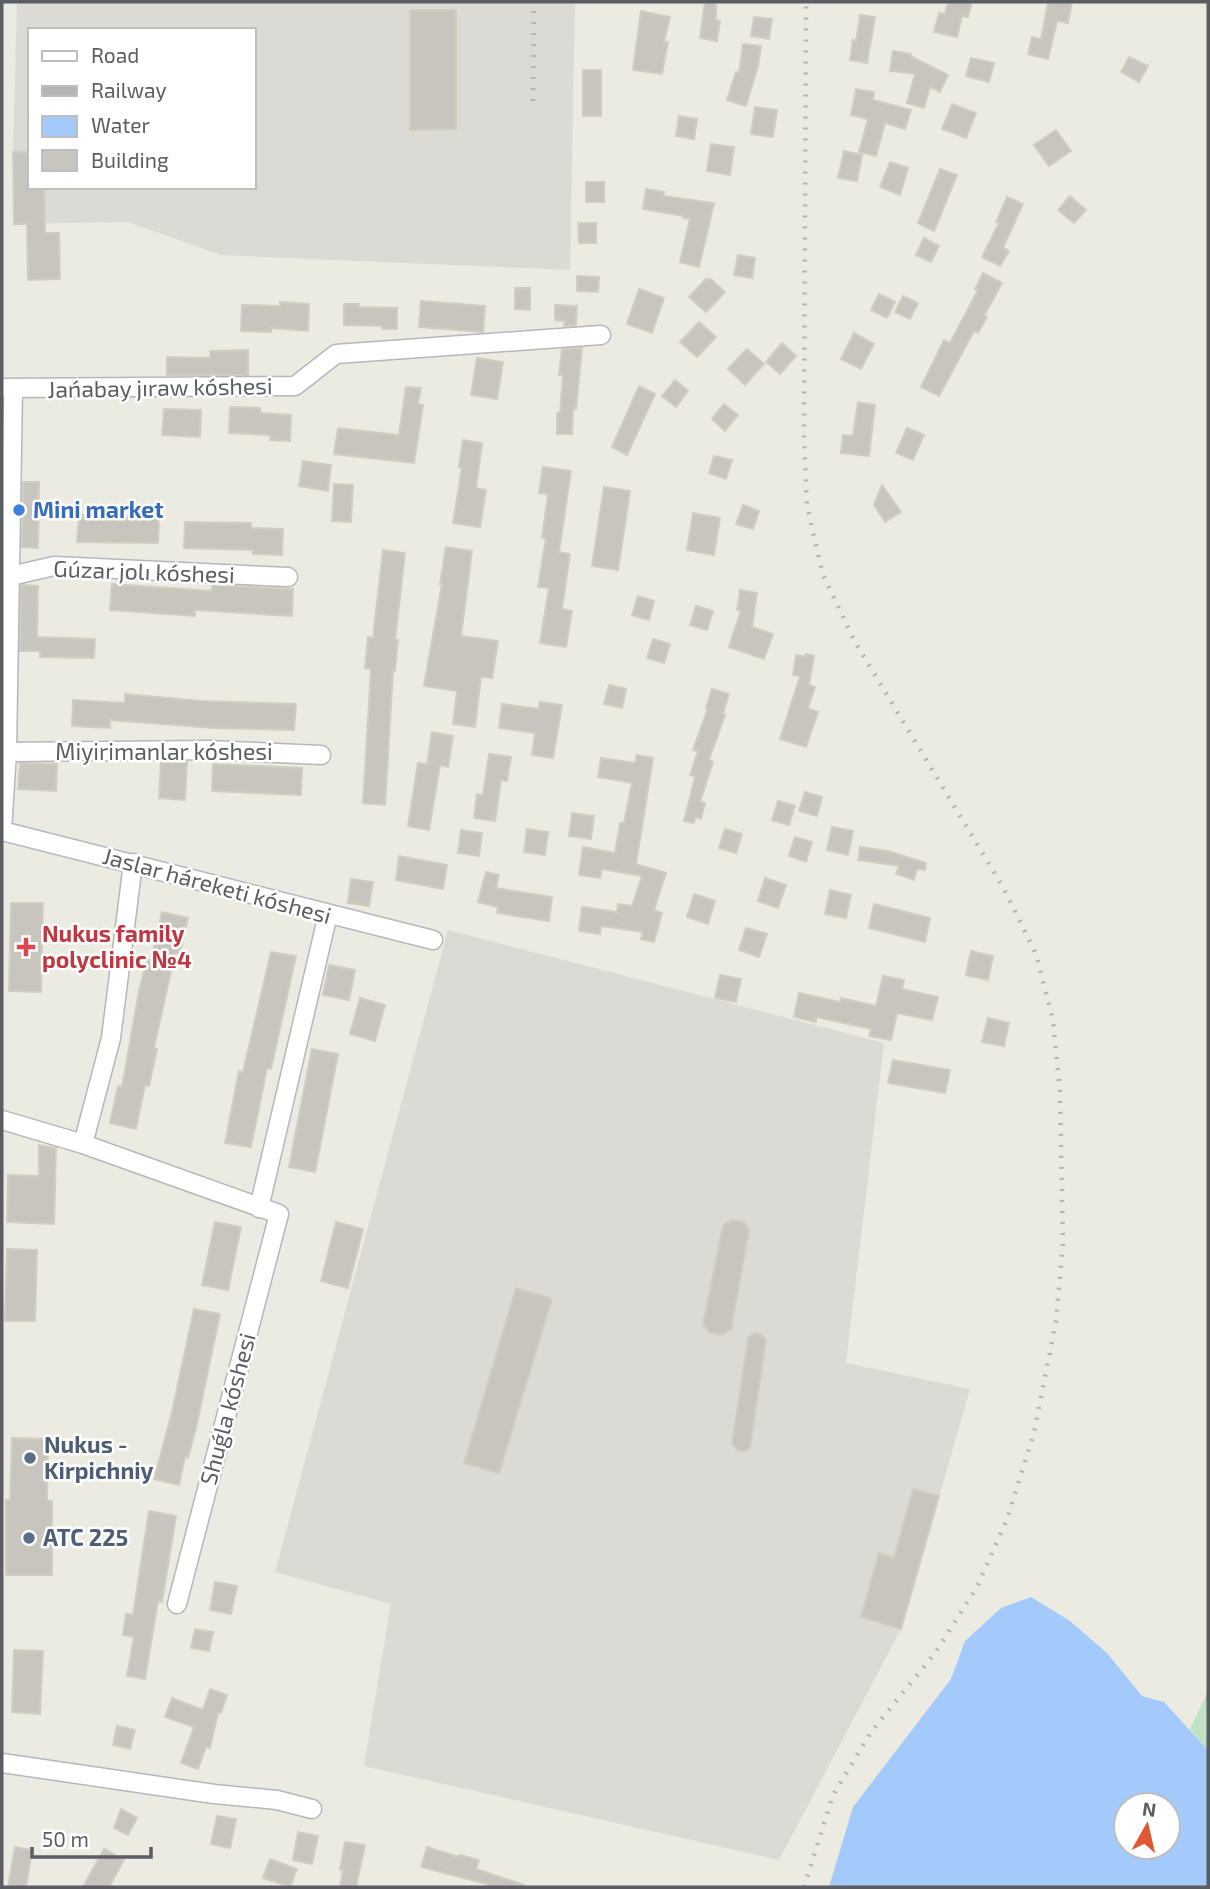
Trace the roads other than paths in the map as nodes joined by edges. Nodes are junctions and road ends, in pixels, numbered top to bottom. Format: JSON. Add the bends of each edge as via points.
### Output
{"nodes":[{"id":1,"x":601,"y":335,"type":"dead end"},
{"id":2,"x":7,"y":388,"type":"edge"},
{"id":3,"x":288,"y":577,"type":"dead end"},
{"id":4,"x":5,"y":578,"type":"edge"},
{"id":5,"x":7,"y":752,"type":"junction"},
{"id":6,"x":321,"y":755,"type":"dead end"},
{"id":7,"x":2,"y":831,"type":"edge"},
{"id":8,"x":134,"y":863,"type":"junction"},
{"id":9,"x":328,"y":914,"type":"junction"},
{"id":10,"x":433,"y":940,"type":"dead end"},
{"id":11,"x":2,"y":1120,"type":"edge"},
{"id":12,"x":83,"y":1144,"type":"junction"},
{"id":13,"x":259,"y":1208,"type":"junction"},
{"id":14,"x":177,"y":1604,"type":"dead end"},
{"id":15,"x":2,"y":1763,"type":"edge"},
{"id":16,"x":312,"y":1809,"type":"dead end"}],
"edges":[{"from":1,"to":2,"type":"street","name":"Jańabay jıraw kóshesi","via":[[336,354],[295,386]]},
{"from":2,"to":4,"type":"street"},
{"from":3,"to":4,"type":"street","name":"Gúzar jolı kóshesi","via":[[54,566]]},
{"from":4,"to":5,"type":"street"},
{"from":5,"to":6,"type":"street","name":"Miyirimanlar kóshesi","via":[[208,750]]},
{"from":5,"to":7,"type":"street"},
{"from":7,"to":8,"type":"street","name":"Jaslar háreketi kóshesi"},
{"from":8,"to":9,"type":"street","name":"Jaslar háreketi kóshesi"},
{"from":8,"to":12,"type":"street","via":[[111,1038]]},
{"from":9,"to":10,"type":"street","name":"Jaslar háreketi kóshesi"},
{"from":9,"to":13,"type":"street"},
{"from":11,"to":12,"type":"street"},
{"from":12,"to":13,"type":"street"},
{"from":13,"to":14,"type":"street","name":"Shuǵla kóshesi","via":[[279,1214]]},
{"from":15,"to":16,"type":"street","via":[[277,1800]]}]}
